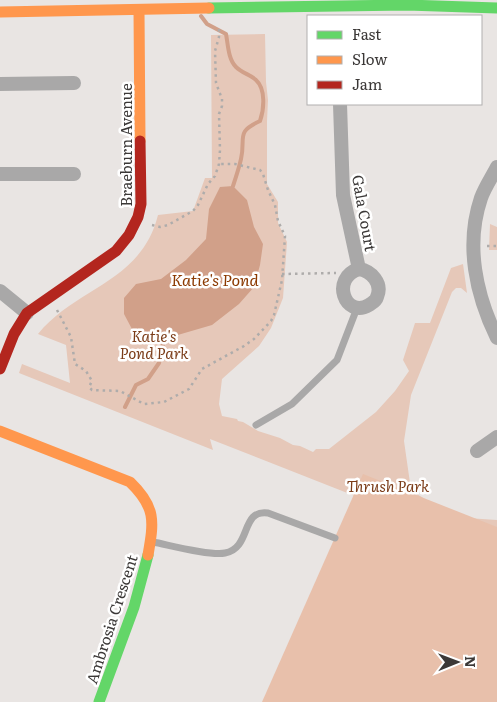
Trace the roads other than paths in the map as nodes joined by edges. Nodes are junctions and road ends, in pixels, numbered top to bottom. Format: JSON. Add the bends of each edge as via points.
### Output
{"nodes":[{"id":1,"x":232,"y":4,"type":"edge"},
{"id":2,"x":497,"y":8,"type":"edge"},
{"id":3,"x":139,"y":10,"type":"junction"},
{"id":4,"x":339,"y":11,"type":"edge"},
{"id":5,"x":0,"y":12,"type":"edge"},
{"id":6,"x":74,"y":83,"type":"dead end"},
{"id":7,"x":0,"y":84,"type":"edge"},
{"id":8,"x":340,"y":105,"type":"edge"},
{"id":9,"x":497,"y":167,"type":"edge"},
{"id":10,"x":0,"y":174,"type":"edge"},
{"id":11,"x":74,"y":174,"type":"dead end"},
{"id":12,"x":359,"y":269,"type":"junction"},
{"id":13,"x":0,"y":291,"type":"edge"},
{"id":14,"x":357,"y":308,"type":"junction"},
{"id":15,"x":27,"y":313,"type":"junction"},
{"id":16,"x":497,"y":338,"type":"edge"},
{"id":17,"x":0,"y":369,"type":"edge"},
{"id":18,"x":256,"y":425,"type":"dead end"},
{"id":19,"x":0,"y":431,"type":"edge"},
{"id":20,"x":497,"y":437,"type":"edge"},
{"id":21,"x":477,"y":451,"type":"dead end"},
{"id":22,"x":335,"y":538,"type":"dead end"},
{"id":23,"x":150,"y":542,"type":"junction"},
{"id":24,"x":99,"y":702,"type":"edge"}],
"edges":[{"from":1,"to":3,"type":"street"},
{"from":1,"to":4,"type":"street"},
{"from":2,"to":4,"type":"street","via":[[406,5]]},
{"from":3,"to":5,"type":"street"},
{"from":3,"to":15,"type":"street","name":"Braeburn Avenue","via":[[141,204],[136,225],[116,251]]},
{"from":6,"to":7,"type":"street"},
{"from":8,"to":12,"type":"street","name":"Gala Court","via":[[343,195]]},
{"from":9,"to":16,"type":"street","via":[[481,196],[473,246],[483,304]]},
{"from":10,"to":11,"type":"street"},
{"from":12,"to":14,"type":"street","name":"Gala Court","via":[[352,271],[343,288],[347,301]]},
{"from":12,"to":14,"type":"street","name":"Gala Court","via":[[366,270],[377,281],[378,297],[366,308]]},
{"from":13,"to":15,"type":"street"},
{"from":14,"to":18,"type":"lane","via":[[337,360],[292,404]]},
{"from":15,"to":17,"type":"street","name":"Braeburn Avenue","via":[[14,334]]},
{"from":19,"to":23,"type":"street","name":"Ambrosia Crescent","via":[[130,482],[141,492],[152,514]]},
{"from":20,"to":21,"type":"street"},
{"from":22,"to":23,"type":"lane","via":[[260,511],[252,516],[243,539],[235,549],[226,553]]},
{"from":23,"to":24,"type":"street","name":"Ambrosia Crescent","via":[[141,584]]}]}
